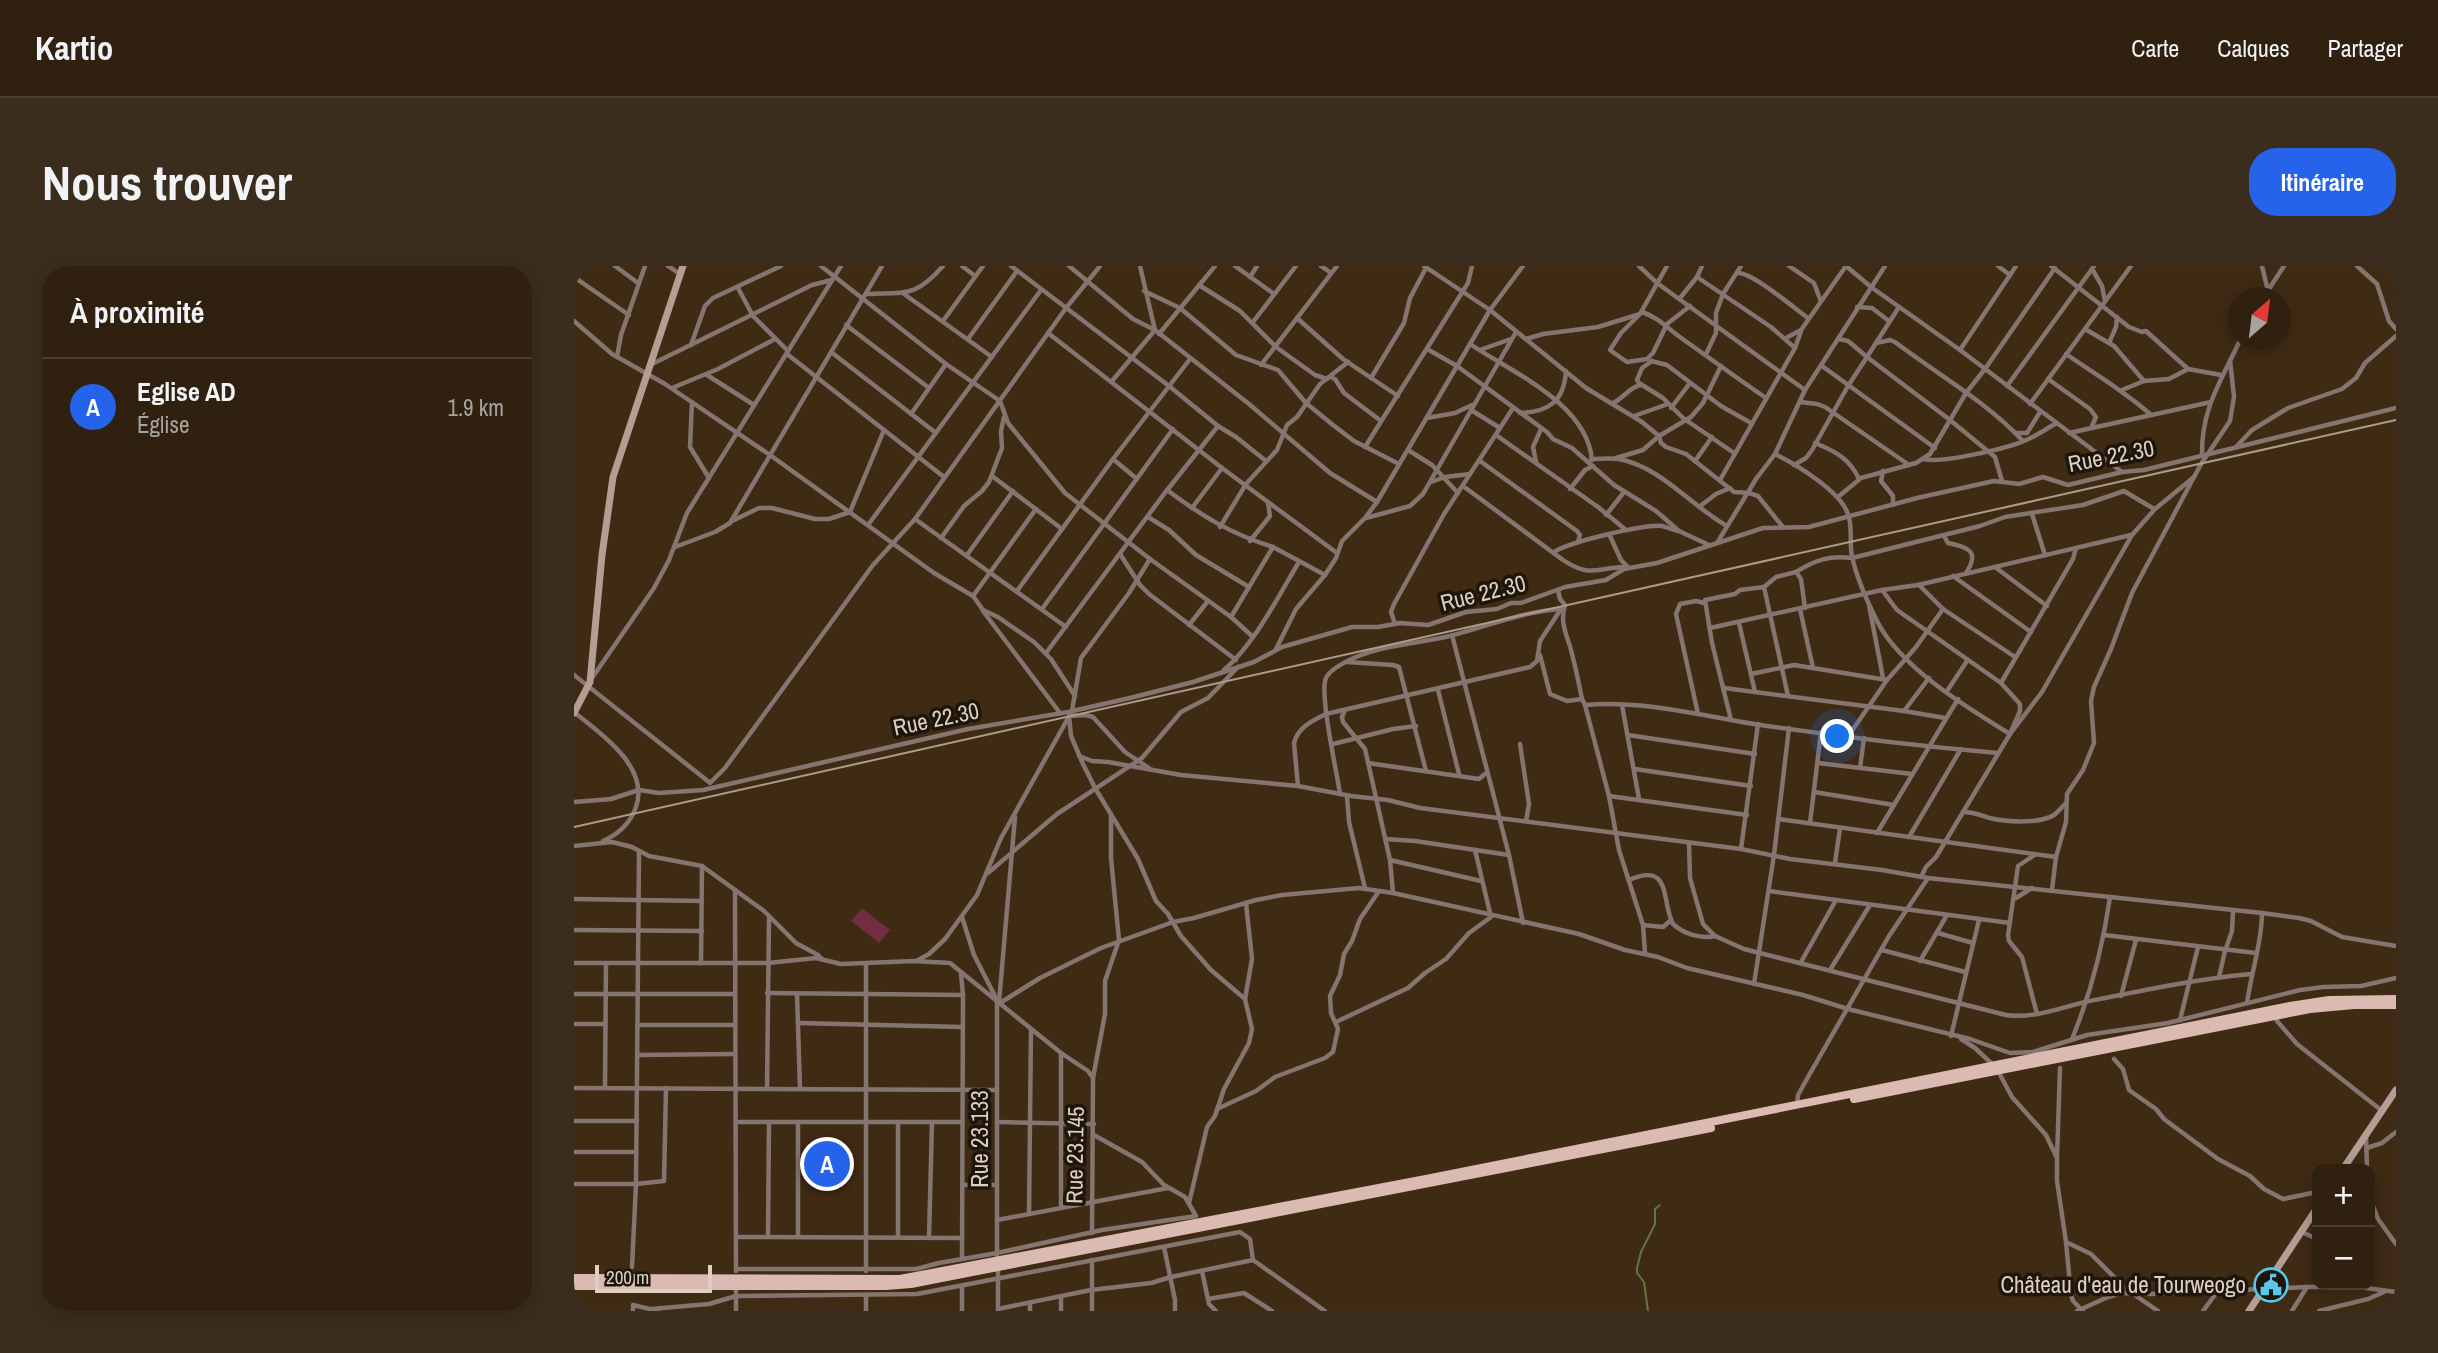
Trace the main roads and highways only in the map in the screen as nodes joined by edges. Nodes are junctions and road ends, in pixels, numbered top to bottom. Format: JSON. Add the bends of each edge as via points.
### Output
{"nodes":[{"id":1,"x":2396,"y":999,"type":"edge"},
{"id":2,"x":2396,"y":1006,"type":"edge"},
{"id":3,"x":1995,"y":1068,"type":"junction"},
{"id":4,"x":1201,"y":1222,"type":"junction"},
{"id":5,"x":574,"y":1278,"type":"edge"},
{"id":6,"x":574,"y":1286,"type":"edge"},
{"id":7,"x":736,"y":1287,"type":"junction"}],
"edges":[{"from":1,"to":3,"type":"main road","via":[[2310,1003]]},
{"from":2,"to":3,"type":"main road","via":[[2310,1009]]},
{"from":3,"to":4,"type":"main road"},
{"from":3,"to":4,"type":"main road"},
{"from":4,"to":7,"type":"main road","via":[[998,1261],[911,1284]]},
{"from":5,"to":7,"type":"main road"},
{"from":6,"to":7,"type":"main road"}]}
